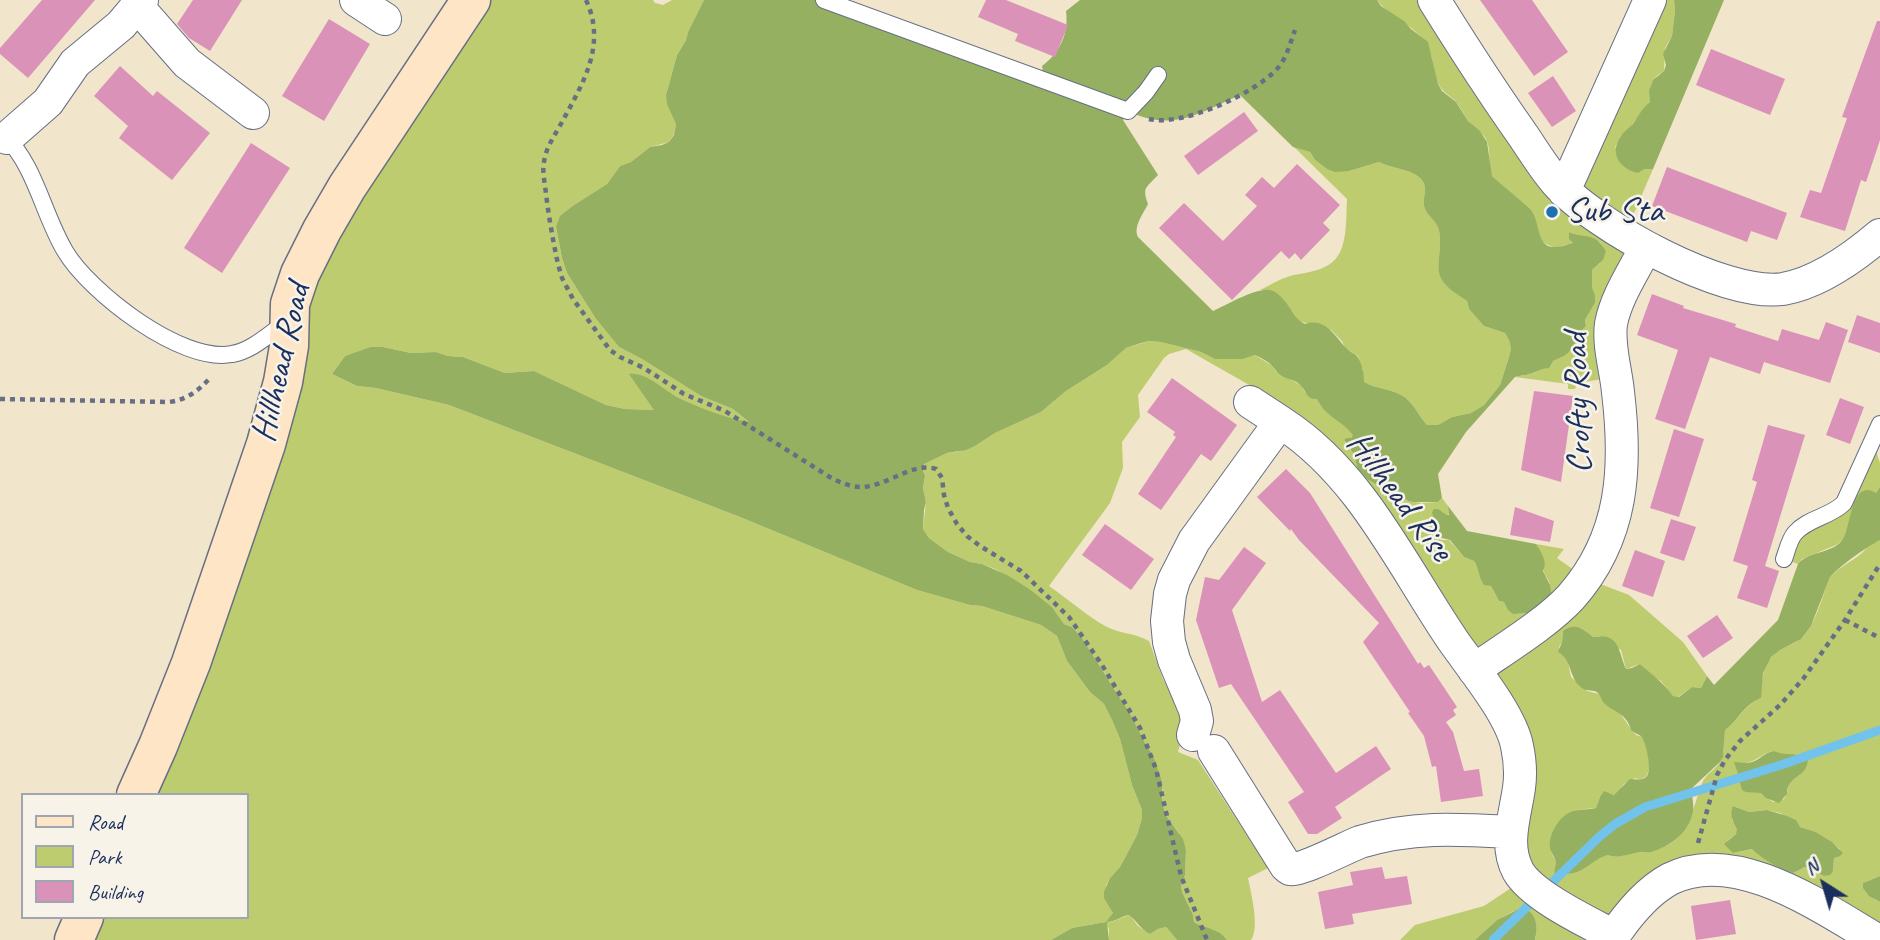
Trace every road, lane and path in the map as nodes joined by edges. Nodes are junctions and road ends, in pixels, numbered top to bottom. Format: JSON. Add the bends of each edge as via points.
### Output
{"nodes":[{"id":1,"x":356,"y":0,"type":"edge"},
{"id":2,"x":471,"y":0,"type":"edge"},
{"id":3,"x":586,"y":0,"type":"edge"},
{"id":4,"x":824,"y":0,"type":"edge"},
{"id":5,"x":1434,"y":0,"type":"edge"},
{"id":6,"x":1650,"y":0,"type":"edge"},
{"id":7,"x":139,"y":3,"type":"edge"},
{"id":8,"x":384,"y":19,"type":"dead end"},
{"id":9,"x":1295,"y":30,"type":"dead end"},
{"id":10,"x":1158,"y":75,"type":"dead end"},
{"id":11,"x":1128,"y":111,"type":"junction"},
{"id":12,"x":253,"y":113,"type":"dead end"},
{"id":13,"x":4,"y":134,"type":"edge"},
{"id":14,"x":1559,"y":185,"type":"junction"},
{"id":15,"x":1878,"y":242,"type":"edge"},
{"id":16,"x":1646,"y":247,"type":"junction"},
{"id":17,"x":289,"y":321,"type":"junction"},
{"id":18,"x":230,"y":355,"type":"junction"},
{"id":19,"x":0,"y":399,"type":"edge"},
{"id":20,"x":1250,"y":402,"type":"dead end"},
{"id":21,"x":1282,"y":423,"type":"junction"},
{"id":22,"x":1880,"y":424,"type":"edge"},
{"id":23,"x":1784,"y":559,"type":"dead end"},
{"id":24,"x":1880,"y":564,"type":"edge"},
{"id":25,"x":1846,"y":620,"type":"junction"},
{"id":26,"x":1880,"y":638,"type":"edge"},
{"id":27,"x":1474,"y":670,"type":"junction"},
{"id":28,"x":137,"y":793,"type":"edge"},
{"id":29,"x":1511,"y":832,"type":"junction"},
{"id":30,"x":1691,"y":872,"type":"junction"},
{"id":31,"x":83,"y":919,"type":"edge"},
{"id":32,"x":1612,"y":938,"type":"edge"},
{"id":33,"x":74,"y":940,"type":"edge"},
{"id":34,"x":1207,"y":940,"type":"edge"},
{"id":35,"x":1877,"y":940,"type":"edge"}],
"edges":[{"from":1,"to":8,"type":"street"},
{"from":2,"to":17,"type":"street","name":"Hillhead Road","via":[[322,230],[300,274]]},
{"from":3,"to":34,"type":"path","via":[[594,32],[589,70],[551,140],[543,178],[562,278],[587,319],[620,357],[695,400],[726,411],[846,485],[879,485],[925,467],[940,473],[957,524],[980,546],[1021,571],[1069,617],[1140,728],[1181,876]]},
{"from":4,"to":11,"type":"lane"},
{"from":5,"to":14,"type":"street"},
{"from":6,"to":14,"type":"street"},
{"from":7,"to":12,"type":"street","via":[[187,63]]},
{"from":7,"to":13,"type":"street","via":[[121,25],[75,63],[48,102]]},
{"from":9,"to":11,"type":"path","via":[[1277,69],[1240,95],[1174,121],[1152,120]]},
{"from":10,"to":11,"type":"lane"},
{"from":13,"to":18,"type":"lane","via":[[32,174],[66,253],[86,279],[164,337],[200,351]]},
{"from":14,"to":16,"type":"street","via":[[1598,218]]},
{"from":15,"to":16,"type":"street","via":[[1817,277],[1782,289],[1729,282]]},
{"from":16,"to":27,"type":"street","name":"Crofty Road","via":[[1611,326],[1623,466],[1616,514],[1602,554],[1558,609]]},
{"from":17,"to":18,"type":"lane"},
{"from":17,"to":28,"type":"street","name":"Hillhead Road","via":[[283,382],[266,444],[191,663]]},
{"from":18,"to":19,"type":"path","via":[[200,388],[177,401]]},
{"from":20,"to":21,"type":"street","name":"Hillhead Rise"},
{"from":21,"to":27,"type":"street","name":"Hillhead Rise","via":[[1308,441],[1356,493]]},
{"from":21,"to":29,"type":"street","via":[[1191,547],[1174,580],[1169,602],[1154,620],[1167,633],[1203,743],[1292,880],[1299,869],[1382,836],[1452,829]]},
{"from":22,"to":23,"type":"lane","via":[[1844,503],[1796,531]]},
{"from":24,"to":25,"type":"path"},
{"from":25,"to":26,"type":"path"},
{"from":25,"to":30,"type":"path","via":[[1803,680],[1725,760],[1710,797]]},
{"from":27,"to":29,"type":"street","name":"Hillhead Rise","via":[[1517,743],[1520,778]]},
{"from":29,"to":32,"type":"street","name":"Hillhead Rise","via":[[1512,852],[1524,881]]},
{"from":30,"to":32,"type":"street","via":[[1645,898]]},
{"from":30,"to":35,"type":"street","via":[[1706,869],[1758,878],[1798,894]]},
{"from":31,"to":33,"type":"street"}]}
